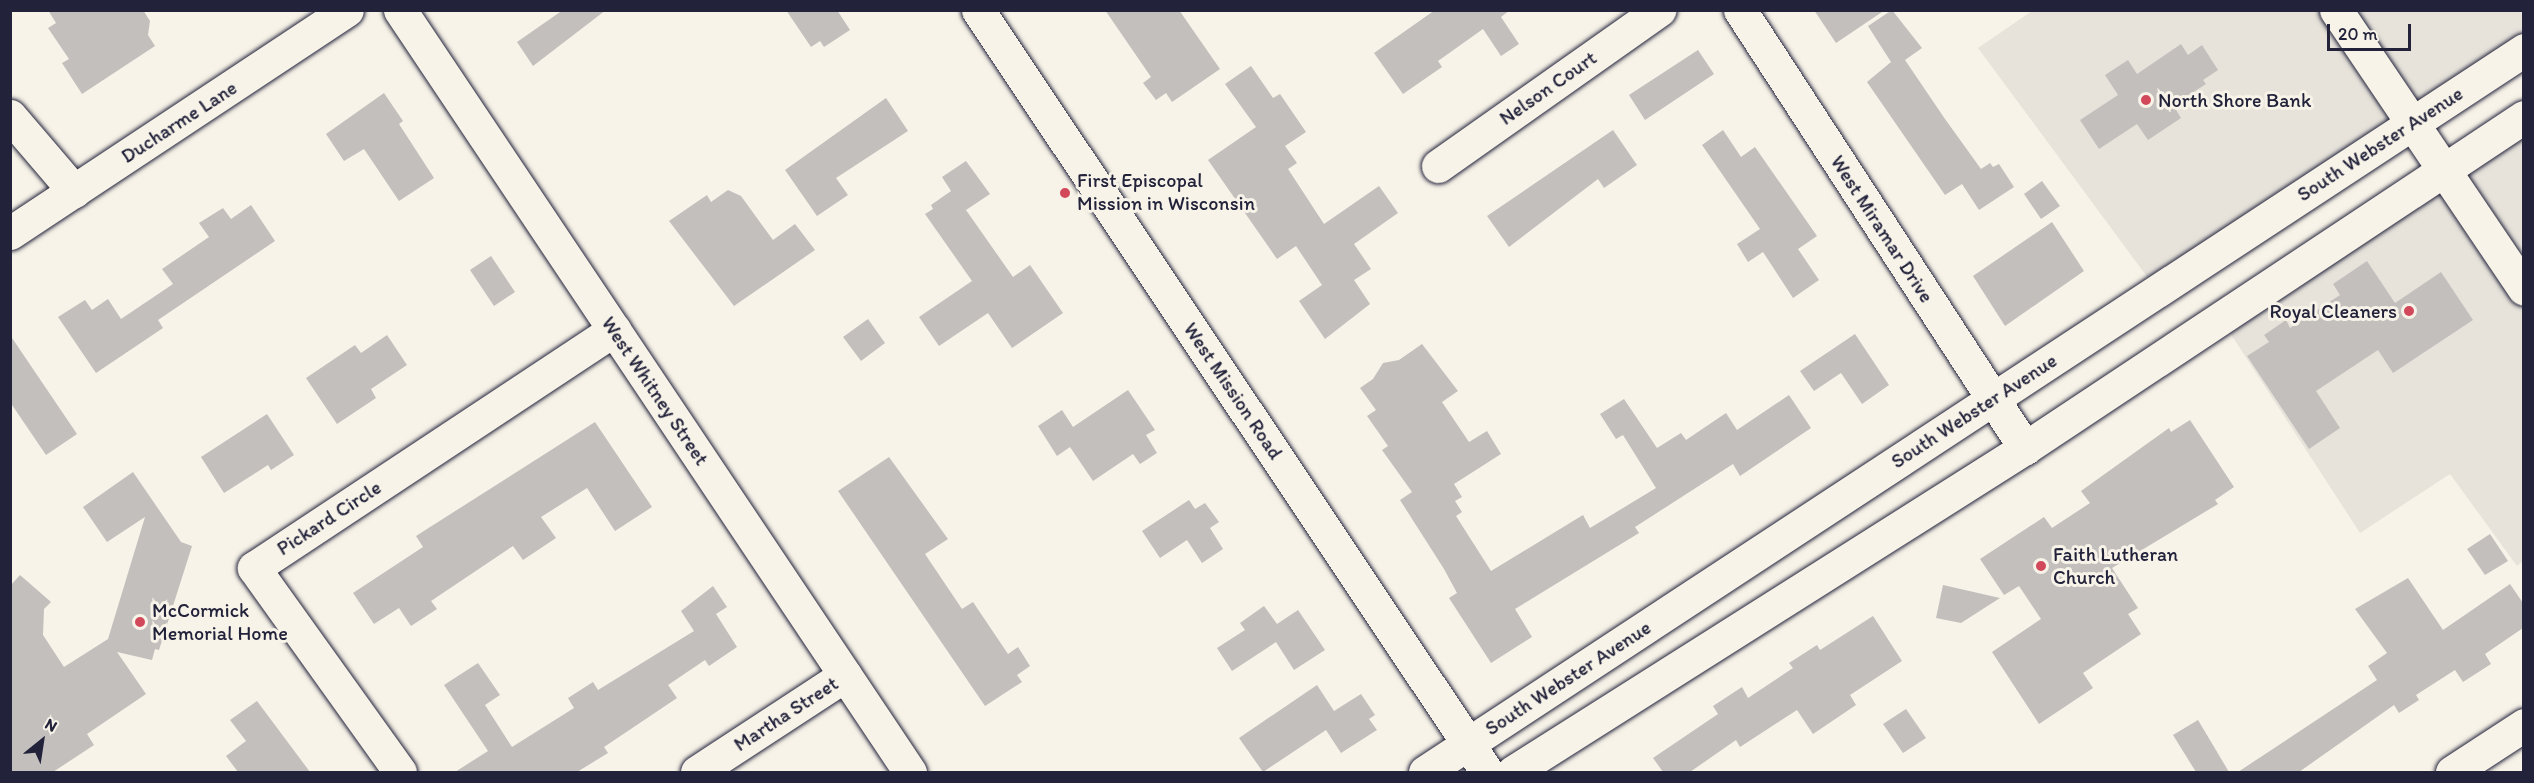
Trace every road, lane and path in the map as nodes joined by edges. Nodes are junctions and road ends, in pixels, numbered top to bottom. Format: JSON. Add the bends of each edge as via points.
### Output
{"nodes":[{"id":1,"x":347,"y":10,"type":"edge"},
{"id":2,"x":400,"y":10,"type":"edge"},
{"id":3,"x":978,"y":10,"type":"edge"},
{"id":4,"x":1659,"y":10,"type":"edge"},
{"id":5,"x":1740,"y":10,"type":"edge"},
{"id":6,"x":2336,"y":10,"type":"edge"},
{"id":7,"x":2523,"y":50,"type":"edge"},
{"id":8,"x":10,"y":116,"type":"edge"},
{"id":9,"x":2523,"y":117,"type":"edge"},
{"id":10,"x":2411,"y":123,"type":"junction"},
{"id":11,"x":1438,"y":166,"type":"dead end"},
{"id":12,"x":2443,"y":171,"type":"junction"},
{"id":13,"x":74,"y":191,"type":"junction"},
{"id":14,"x":10,"y":233,"type":"edge"},
{"id":15,"x":2523,"y":289,"type":"edge"},
{"id":16,"x":614,"y":330,"type":"junction"},
{"id":17,"x":1993,"y":399,"type":"junction"},
{"id":18,"x":2025,"y":448,"type":"junction"},
{"id":19,"x":845,"y":675,"type":"junction"},
{"id":20,"x":2523,"y":725,"type":"edge"},
{"id":21,"x":1468,"y":744,"type":"junction"},
{"id":22,"x":400,"y":772,"type":"edge"},
{"id":23,"x":697,"y":772,"type":"edge"},
{"id":24,"x":910,"y":772,"type":"edge"},
{"id":25,"x":1425,"y":772,"type":"edge"},
{"id":26,"x":1487,"y":772,"type":"edge"},
{"id":27,"x":1513,"y":772,"type":"edge"},
{"id":28,"x":2452,"y":772,"type":"edge"}],
"edges":[{"from":1,"to":13,"type":"street","name":"Ducharme Lane"},
{"from":2,"to":16,"type":"street","name":"West Whitney Street"},
{"from":3,"to":21,"type":"street","name":"West Mission Road"},
{"from":4,"to":11,"type":"street","name":"Nelson Court"},
{"from":5,"to":17,"type":"street","name":"West Miramar Drive"},
{"from":6,"to":10,"type":"street"},
{"from":7,"to":10,"type":"street","name":"South Webster Avenue"},
{"from":8,"to":13,"type":"street"},
{"from":9,"to":12,"type":"street"},
{"from":10,"to":12,"type":"street"},
{"from":10,"to":17,"type":"street","name":"South Webster Avenue"},
{"from":12,"to":15,"type":"street"},
{"from":12,"to":18,"type":"street"},
{"from":13,"to":14,"type":"street","name":"Ducharme Lane"},
{"from":16,"to":19,"type":"street","name":"West Whitney Street"},
{"from":16,"to":22,"type":"street","name":"Pickard Circle","via":[[254,568]]},
{"from":17,"to":18,"type":"street","name":"West Miramar Drive"},
{"from":17,"to":21,"type":"street","name":"South Webster Avenue"},
{"from":18,"to":27,"type":"street"},
{"from":19,"to":23,"type":"street","name":"Martha Street"},
{"from":19,"to":24,"type":"street","name":"West Whitney Street"},
{"from":20,"to":28,"type":"street"},
{"from":21,"to":25,"type":"street","name":"South Webster Avenue"},
{"from":21,"to":26,"type":"street","name":"West Mission Road"}]}
